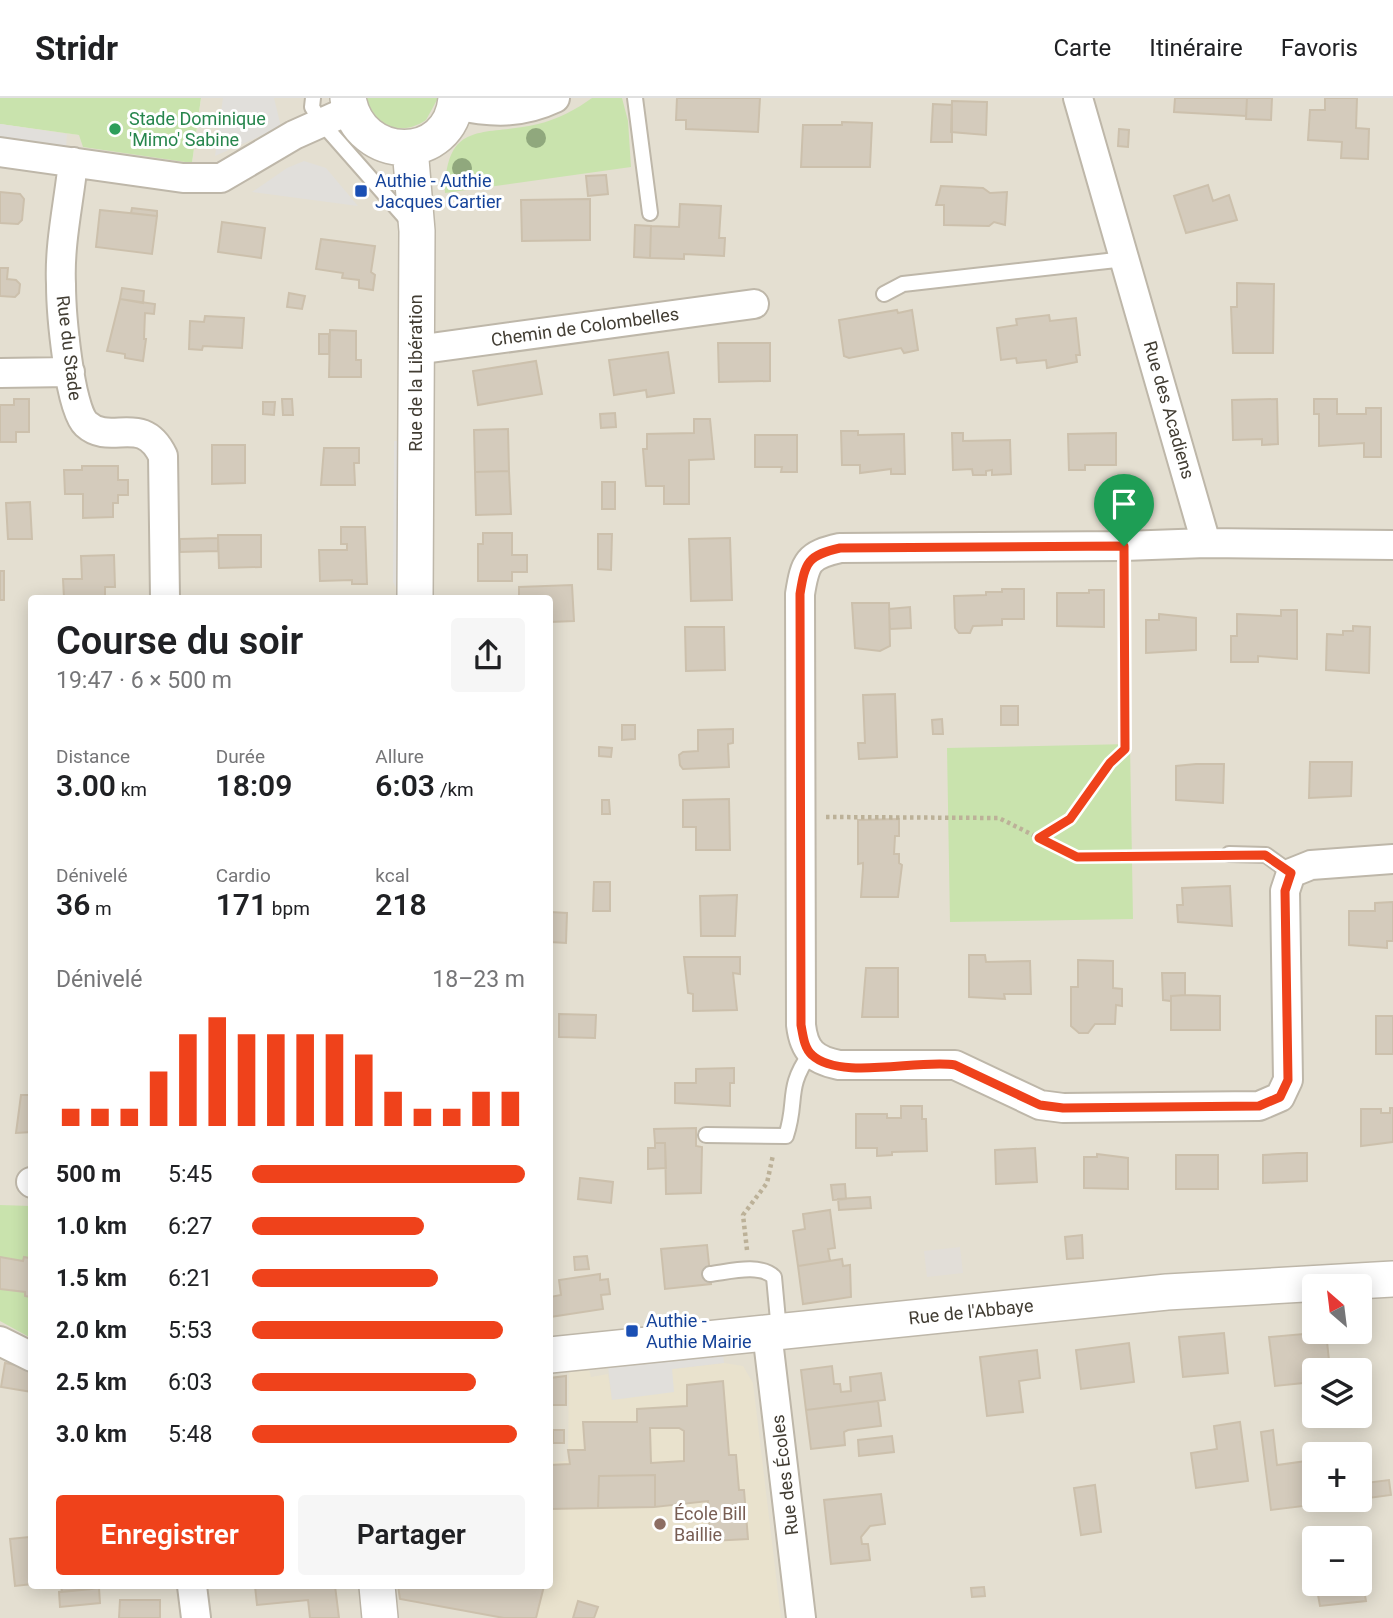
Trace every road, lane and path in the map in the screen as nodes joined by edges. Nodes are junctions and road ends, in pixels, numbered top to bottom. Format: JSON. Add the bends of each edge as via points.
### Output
{"nodes":[{"id":1,"x":555,"y":98,"type":"edge"},
{"id":2,"x":635,"y":98,"type":"edge"},
{"id":3,"x":1077,"y":98,"type":"edge"},
{"id":4,"x":455,"y":101,"type":"edge"},
{"id":5,"x":333,"y":107,"type":"edge"},
{"id":6,"x":410,"y":148,"type":"junction"},
{"id":7,"x":0,"y":152,"type":"edge"},
{"id":8,"x":74,"y":162,"type":"junction"},
{"id":9,"x":650,"y":213,"type":"dead end"},
{"id":10,"x":417,"y":231,"type":"junction"},
{"id":11,"x":1125,"y":259,"type":"junction"},
{"id":12,"x":884,"y":294,"type":"dead end"},
{"id":13,"x":754,"y":304,"type":"dead end"},
{"id":14,"x":416,"y":350,"type":"junction"},
{"id":15,"x":70,"y":372,"type":"junction"},
{"id":16,"x":0,"y":373,"type":"edge"},
{"id":17,"x":1206,"y":543,"type":"junction"},
{"id":18,"x":1393,"y":545,"type":"edge"},
{"id":19,"x":1124,"y":546,"type":"junction"},
{"id":20,"x":165,"y":595,"type":"edge"},
{"id":21,"x":415,"y":595,"type":"edge"},
{"id":22,"x":801,"y":817,"type":"junction"},
{"id":23,"x":1039,"y":838,"type":"junction"},
{"id":24,"x":1229,"y":854,"type":"joint"},
{"id":25,"x":1393,"y":859,"type":"edge"},
{"id":26,"x":1291,"y":873,"type":"junction"},
{"id":27,"x":810,"y":1054,"type":"junction"},
{"id":28,"x":706,"y":1135,"type":"dead end"},
{"id":29,"x":773,"y":1137,"type":"junction"},
{"id":30,"x":748,"y":1262,"type":"dead end"},
{"id":31,"x":710,"y":1273,"type":"dead end"},
{"id":32,"x":1393,"y":1279,"type":"edge"},
{"id":33,"x":773,"y":1332,"type":"junction"},
{"id":34,"x":0,"y":1341,"type":"edge"},
{"id":35,"x":28,"y":1355,"type":"edge"},
{"id":36,"x":553,"y":1355,"type":"edge"},
{"id":37,"x":192,"y":1589,"type":"edge"},
{"id":38,"x":377,"y":1589,"type":"edge"},
{"id":39,"x":196,"y":1618,"type":"edge"},
{"id":40,"x":380,"y":1618,"type":"edge"},
{"id":41,"x":801,"y":1618,"type":"edge"}],
"edges":[{"from":1,"to":4,"type":"street","via":[[512,112],[486,112]]},
{"from":2,"to":9,"type":"lane"},
{"from":3,"to":11,"type":"street","name":"Rue des Acadiens"},
{"from":4,"to":6,"type":"street","via":[[439,133]]},
{"from":5,"to":6,"type":"street","via":[[366,135],[394,148]]},
{"from":5,"to":8,"type":"street","via":[[221,178],[183,178]]},
{"from":5,"to":10,"type":"lane"},
{"from":6,"to":10,"type":"street","name":"Rue de la Libération"},
{"from":7,"to":8,"type":"street"},
{"from":8,"to":15,"type":"street","name":"Rue du Stade","via":[[61,284]]},
{"from":10,"to":14,"type":"street","name":"Rue de la Libération"},
{"from":11,"to":12,"type":"lane","via":[[903,284]]},
{"from":11,"to":17,"type":"street","name":"Rue des Acadiens"},
{"from":13,"to":14,"type":"street","name":"Chemin de Colombelles"},
{"from":14,"to":21,"type":"street","name":"Rue de la Libération"},
{"from":15,"to":16,"type":"street"},
{"from":15,"to":20,"type":"street","name":"Rue du Stade","via":[[74,400],[85,424],[97,431],[140,432],[150,437],[163,456]]},
{"from":17,"to":18,"type":"street"},
{"from":17,"to":19,"type":"street"},
{"from":19,"to":22,"type":"street","via":[[840,548],[819,553],[804,567],[800,594]]},
{"from":19,"to":23,"type":"path","via":[[1125,749],[1070,819]]},
{"from":22,"to":23,"type":"path","via":[[999,818]]},
{"from":22,"to":27,"type":"street","via":[[801,1025]]},
{"from":23,"to":24,"type":"path","via":[[1077,857]]},
{"from":24,"to":26,"type":"lane","via":[[1265,855]]},
{"from":25,"to":26,"type":"street","via":[[1311,865]]},
{"from":26,"to":27,"type":"street","via":[[1285,891],[1288,1080],[1280,1097],[1259,1106],[1063,1108],[1040,1105],[955,1065],[839,1065]]},
{"from":27,"to":29,"type":"lane","via":[[796,1074],[786,1136]]},
{"from":28,"to":29,"type":"lane"},
{"from":29,"to":30,"type":"path","via":[[767,1183],[743,1215]]},
{"from":31,"to":33,"type":"lane","via":[[769,1272],[774,1277]]},
{"from":32,"to":33,"type":"street","name":"Rue de l'Abbaye","via":[[1167,1292]]},
{"from":33,"to":36,"type":"street","name":"Rue de l'Abbaye"},
{"from":33,"to":41,"type":"street","name":"Rue des Écoles"},
{"from":34,"to":35,"type":"street"},
{"from":37,"to":39,"type":"street"},
{"from":38,"to":40,"type":"street"}]}
